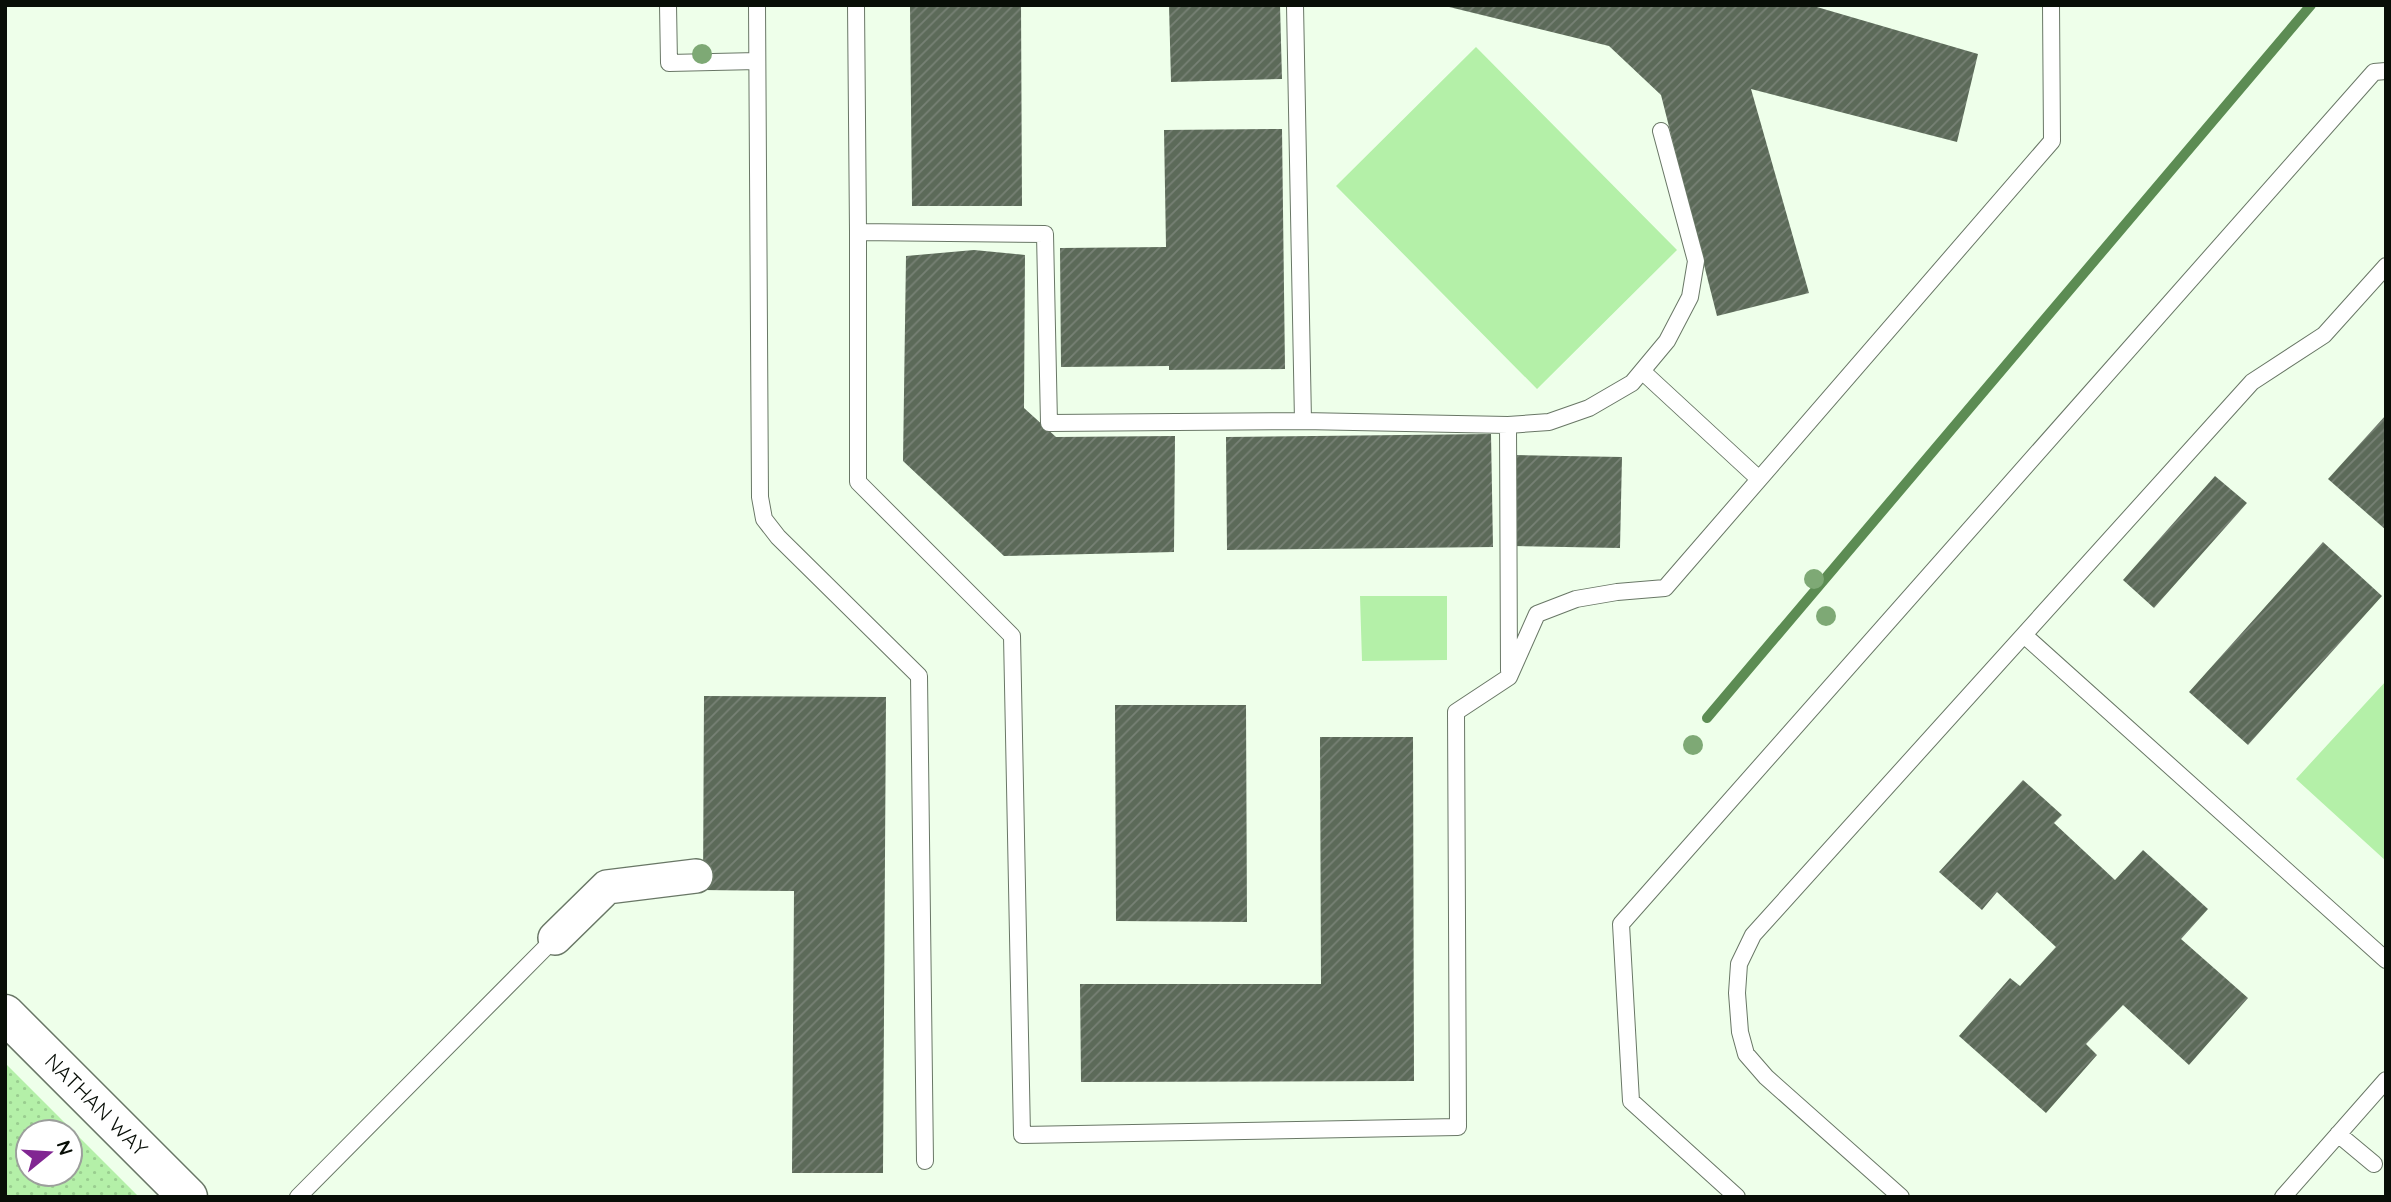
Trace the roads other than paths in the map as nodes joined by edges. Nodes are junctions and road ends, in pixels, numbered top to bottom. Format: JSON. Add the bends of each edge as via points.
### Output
{"nodes":[{"id":1,"x":668,"y":5,"type":"edge"},
{"id":2,"x":757,"y":5,"type":"edge"},
{"id":3,"x":856,"y":5,"type":"edge"},
{"id":4,"x":1295,"y":5,"type":"edge"},
{"id":5,"x":2051,"y":5,"type":"edge"},
{"id":6,"x":757,"y":61,"type":"junction"},
{"id":7,"x":2386,"y":71,"type":"edge"},
{"id":8,"x":1661,"y":131,"type":"dead end"},
{"id":9,"x":858,"y":232,"type":"junction"},
{"id":10,"x":2386,"y":266,"type":"edge"},
{"id":11,"x":1642,"y":371,"type":"junction"},
{"id":12,"x":1303,"y":421,"type":"junction"},
{"id":13,"x":1508,"y":425,"type":"junction"},
{"id":14,"x":1759,"y":479,"type":"junction"},
{"id":15,"x":2024,"y":635,"type":"junction"},
{"id":16,"x":1509,"y":677,"type":"junction"},
{"id":17,"x":696,"y":876,"type":"dead end"},
{"id":18,"x":555,"y":937,"type":"joint"},
{"id":19,"x":2386,"y":960,"type":"edge"},
{"id":20,"x":5,"y":1014,"type":"edge"},
{"id":21,"x":2386,"y":1080,"type":"edge"},
{"id":22,"x":2338,"y":1134,"type":"junction"},
{"id":23,"x":925,"y":1161,"type":"dead end"},
{"id":24,"x":2374,"y":1164,"type":"dead end"},
{"id":25,"x":188,"y":1197,"type":"edge"},
{"id":26,"x":298,"y":1197,"type":"edge"},
{"id":27,"x":1737,"y":1197,"type":"edge"},
{"id":28,"x":1901,"y":1197,"type":"edge"},
{"id":29,"x":2283,"y":1197,"type":"edge"}],
"edges":[{"from":1,"to":6,"type":"lane","via":[[668,63]]},
{"from":2,"to":6,"type":"lane"},
{"from":3,"to":9,"type":"lane"},
{"from":4,"to":12,"type":"lane"},
{"from":5,"to":14,"type":"lane","via":[[2052,141]]},
{"from":6,"to":23,"type":"lane","via":[[760,497],[764,519],[919,676]]},
{"from":7,"to":27,"type":"lane","via":[[2374,72],[1621,923],[1631,1101]]},
{"from":8,"to":11,"type":"lane","via":[[1696,261],[1690,297],[1667,341]]},
{"from":9,"to":12,"type":"lane","via":[[1045,234],[1049,423]]},
{"from":9,"to":16,"type":"lane","via":[[858,482],[1012,636],[1022,1135],[1458,1127],[1456,712]]},
{"from":10,"to":15,"type":"lane","via":[[2324,335],[2252,382]]},
{"from":11,"to":13,"type":"lane","via":[[1632,383],[1589,408],[1549,422]]},
{"from":11,"to":14,"type":"lane"},
{"from":12,"to":13,"type":"lane"},
{"from":13,"to":16,"type":"lane"},
{"from":14,"to":16,"type":"lane","via":[[1665,588],[1576,599],[1537,614]]},
{"from":15,"to":19,"type":"lane"},
{"from":15,"to":28,"type":"lane","via":[[1753,935],[1739,964],[1740,1032],[1746,1054]]},
{"from":17,"to":18,"type":"street","via":[[607,887]]},
{"from":18,"to":26,"type":"lane"},
{"from":20,"to":25,"type":"street","name":"NATHAN WAY"},
{"from":21,"to":22,"type":"lane"},
{"from":22,"to":24,"type":"lane"},
{"from":22,"to":29,"type":"lane"}]}
